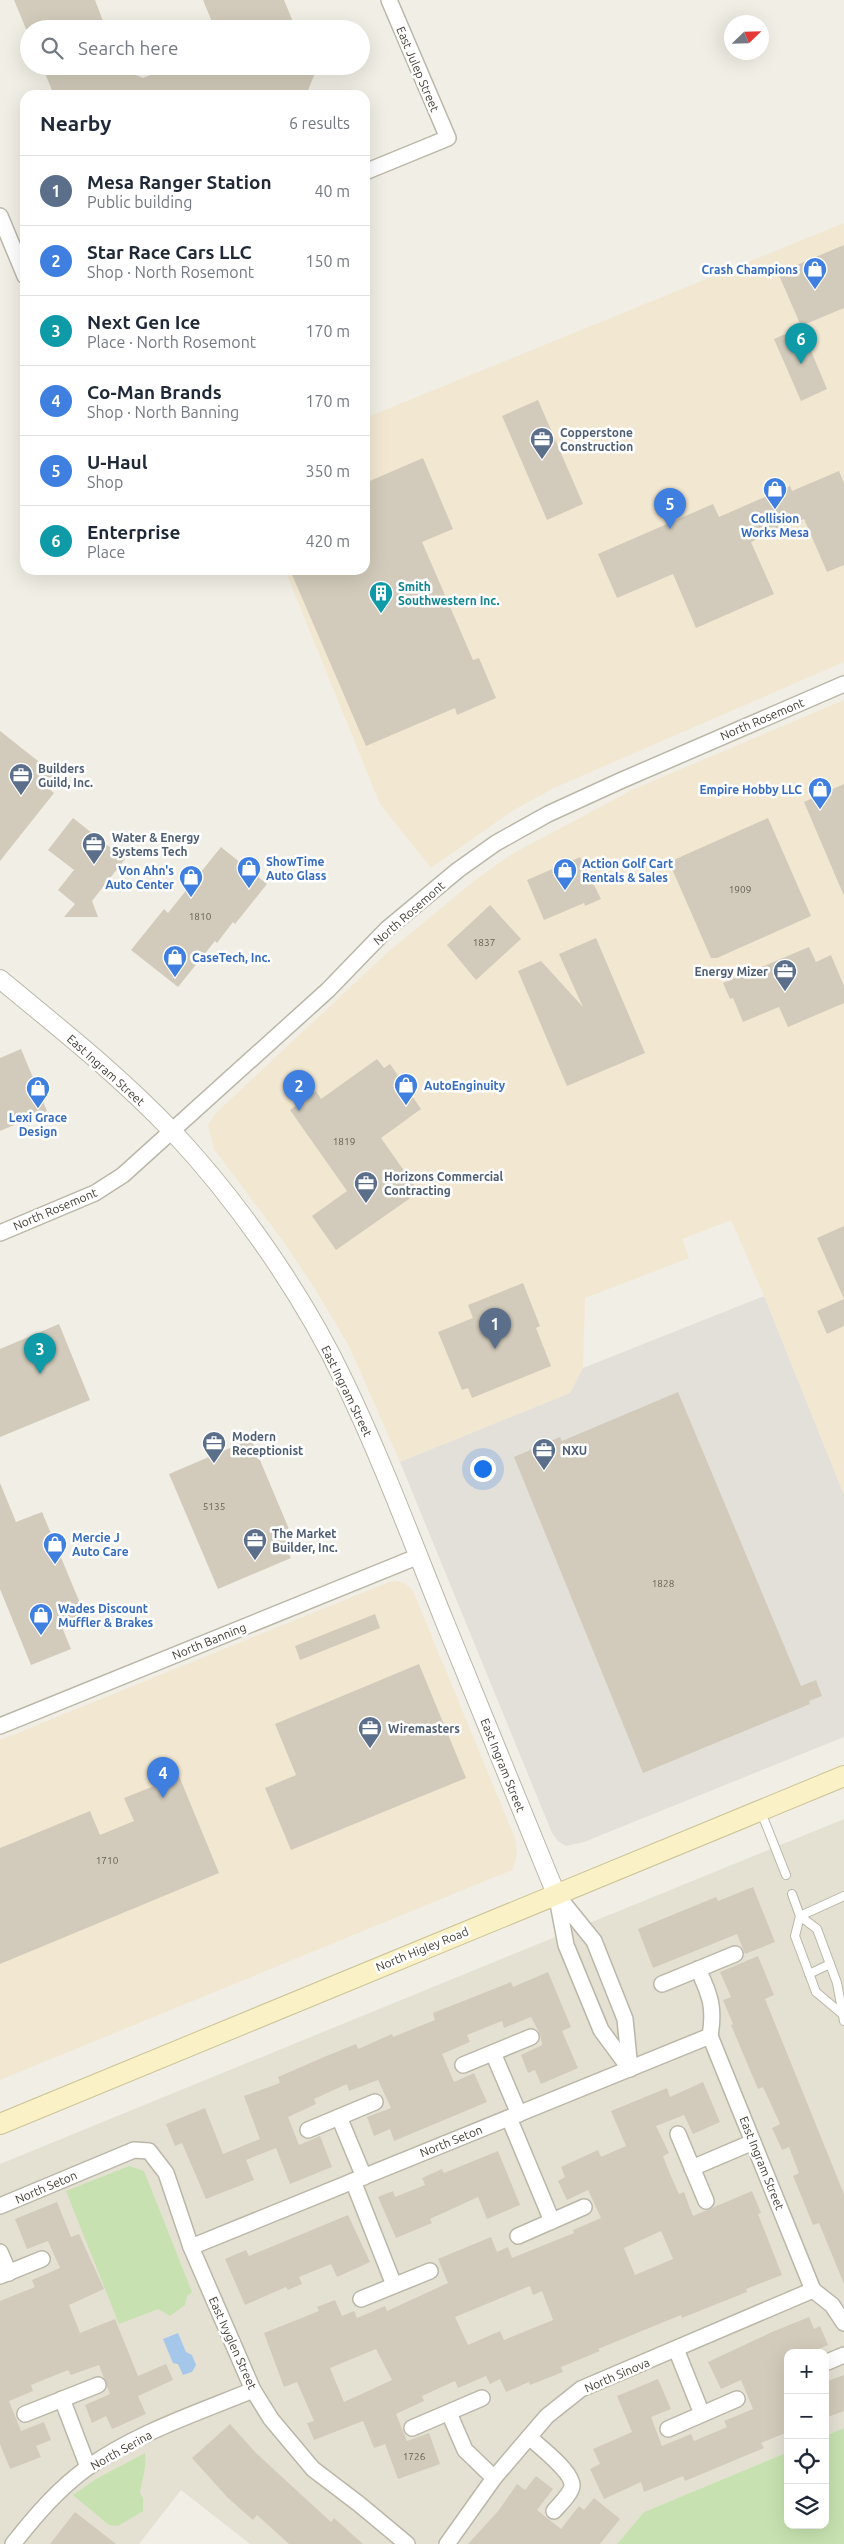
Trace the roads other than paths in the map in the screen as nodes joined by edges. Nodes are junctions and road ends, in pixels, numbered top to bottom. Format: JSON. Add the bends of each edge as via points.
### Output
{"nodes":[{"id":1,"x":389,"y":0,"type":"edge"},
{"id":2,"x":370,"y":170,"type":"edge"},
{"id":3,"x":0,"y":216,"type":"edge"},
{"id":4,"x":20,"y":264,"type":"edge"},
{"id":5,"x":844,"y":684,"type":"edge"},
{"id":6,"x":0,"y":979,"type":"edge"},
{"id":7,"x":173,"y":1132,"type":"junction"},
{"id":8,"x":0,"y":1233,"type":"edge"},
{"id":9,"x":419,"y":1556,"type":"junction"},
{"id":10,"x":0,"y":1726,"type":"edge"},
{"id":11,"x":844,"y":1776,"type":"edge"},
{"id":12,"x":760,"y":1810,"type":"junction"},
{"id":13,"x":786,"y":1875,"type":"dead end"},
{"id":14,"x":556,"y":1894,"type":"junction"},
{"id":15,"x":792,"y":1894,"type":"dead end"},
{"id":16,"x":844,"y":1896,"type":"edge"},
{"id":17,"x":800,"y":1916,"type":"junction"},
{"id":18,"x":735,"y":1954,"type":"dead end"},
{"id":19,"x":830,"y":1964,"type":"junction"},
{"id":20,"x":698,"y":1969,"type":"junction"},
{"id":21,"x":809,"y":1974,"type":"junction"},
{"id":22,"x":662,"y":1984,"type":"dead end"},
{"id":23,"x":615,"y":1995,"type":"junction"},
{"id":24,"x":591,"y":2005,"type":"junction"},
{"id":25,"x":842,"y":2017,"type":"edge"},
{"id":26,"x":710,"y":2036,"type":"junction"},
{"id":27,"x":531,"y":2037,"type":"dead end"},
{"id":28,"x":494,"y":2052,"type":"junction"},
{"id":29,"x":464,"y":2065,"type":"dead end"},
{"id":30,"x":630,"y":2069,"type":"junction"},
{"id":31,"x":375,"y":2102,"type":"dead end"},
{"id":32,"x":514,"y":2116,"type":"junction"},
{"id":33,"x":339,"y":2117,"type":"junction"},
{"id":34,"x":0,"y":2124,"type":"edge"},
{"id":35,"x":308,"y":2130,"type":"dead end"},
{"id":36,"x":678,"y":2134,"type":"dead end"},
{"id":37,"x":753,"y":2142,"type":"junction"},
{"id":38,"x":148,"y":2152,"type":"joint"},
{"id":39,"x":692,"y":2168,"type":"junction"},
{"id":40,"x":358,"y":2179,"type":"junction"},
{"id":41,"x":706,"y":2201,"type":"dead end"},
{"id":42,"x":0,"y":2206,"type":"edge"},
{"id":43,"x":584,"y":2207,"type":"dead end"},
{"id":44,"x":552,"y":2221,"type":"junction"},
{"id":45,"x":518,"y":2236,"type":"dead end"},
{"id":46,"x":191,"y":2247,"type":"junction"},
{"id":47,"x":0,"y":2252,"type":"edge"},
{"id":48,"x":42,"y":2259,"type":"dead end"},
{"id":49,"x":430,"y":2271,"type":"dead end"},
{"id":50,"x":4,"y":2274,"type":"edge"},
{"id":51,"x":394,"y":2285,"type":"junction"},
{"id":52,"x":813,"y":2290,"type":"junction"},
{"id":53,"x":361,"y":2299,"type":"dead end"},
{"id":54,"x":844,"y":2324,"type":"edge"},
{"id":55,"x":676,"y":2349,"type":"junction"},
{"id":56,"x":844,"y":2355,"type":"edge"},
{"id":57,"x":829,"y":2361,"type":"edge"},
{"id":58,"x":98,"y":2385,"type":"dead end"},
{"id":59,"x":253,"y":2390,"type":"junction"},
{"id":60,"x":482,"y":2398,"type":"dead end"},
{"id":61,"x":62,"y":2399,"type":"junction"},
{"id":62,"x":737,"y":2399,"type":"dead end"},
{"id":63,"x":448,"y":2412,"type":"junction"},
{"id":64,"x":25,"y":2414,"type":"dead end"},
{"id":65,"x":702,"y":2414,"type":"junction"},
{"id":66,"x":412,"y":2428,"type":"dead end"},
{"id":67,"x":668,"y":2429,"type":"dead end"},
{"id":68,"x":529,"y":2438,"type":"junction"},
{"id":69,"x":88,"y":2467,"type":"junction"},
{"id":70,"x":494,"y":2478,"type":"junction"},
{"id":71,"x":554,"y":2511,"type":"dead end"},
{"id":72,"x":13,"y":2544,"type":"edge"},
{"id":73,"x":406,"y":2544,"type":"edge"},
{"id":74,"x":447,"y":2544,"type":"edge"}],
"edges":[{"from":1,"to":2,"type":"street","name":"East Julep Street","via":[[448,138]]},
{"from":3,"to":4,"type":"street"},
{"from":5,"to":7,"type":"street","name":"North Rosemont","via":[[620,781],[548,814],[496,843],[387,929],[328,990]]},
{"from":6,"to":7,"type":"street","name":"East Ingram Street","via":[[118,1078]]},
{"from":7,"to":8,"type":"street","name":"North Rosemont","via":[[123,1176],[95,1193]]},
{"from":7,"to":9,"type":"street","name":"East Ingram Street","via":[[230,1200],[314,1324],[375,1449]]},
{"from":9,"to":10,"type":"street","name":"North Banning"},
{"from":9,"to":14,"type":"street","name":"East Ingram Street"},
{"from":11,"to":12,"type":"main road","name":"North Higley Road"},
{"from":12,"to":13,"type":"lane"},
{"from":12,"to":14,"type":"main road","name":"North Higley Road"},
{"from":14,"to":23,"type":"street","name":"East Ingram Street","via":[[594,1941]]},
{"from":14,"to":24,"type":"street","name":"East Ingram Street","via":[[566,1945]]},
{"from":14,"to":34,"type":"main road","name":"North Higley Road"},
{"from":15,"to":17,"type":"lane"},
{"from":16,"to":17,"type":"lane"},
{"from":17,"to":19,"type":"lane","via":[[817,1929]]},
{"from":17,"to":21,"type":"lane","via":[[795,1936]]},
{"from":18,"to":20,"type":"street"},
{"from":19,"to":21,"type":"lane"},
{"from":19,"to":25,"type":"lane","via":[[837,1983]]},
{"from":20,"to":22,"type":"street"},
{"from":20,"to":26,"type":"street","via":[[711,1998],[714,2014]]},
{"from":21,"to":25,"type":"lane","via":[[816,1992]]},
{"from":23,"to":24,"type":"street"},
{"from":23,"to":30,"type":"street","name":"East Ingram Street","via":[[624,2019]]},
{"from":24,"to":30,"type":"street","name":"East Ingram Street","via":[[601,2030]]},
{"from":26,"to":30,"type":"street","name":"North Seton"},
{"from":26,"to":37,"type":"street","name":"East Ingram Street"},
{"from":27,"to":28,"type":"street"},
{"from":28,"to":29,"type":"street"},
{"from":28,"to":32,"type":"street"},
{"from":30,"to":32,"type":"street","name":"North Seton"},
{"from":31,"to":33,"type":"street"},
{"from":32,"to":40,"type":"street","name":"North Seton"},
{"from":32,"to":44,"type":"street"},
{"from":33,"to":35,"type":"street"},
{"from":33,"to":40,"type":"street"},
{"from":36,"to":39,"type":"street"},
{"from":37,"to":39,"type":"street"},
{"from":37,"to":52,"type":"street","name":"East Ingram Street"},
{"from":38,"to":42,"type":"street","name":"North Seton","via":[[134,2150]]},
{"from":38,"to":46,"type":"street","name":"East Ivyglen Street","via":[[166,2173]]},
{"from":39,"to":41,"type":"street"},
{"from":40,"to":46,"type":"street","name":"North Seton"},
{"from":40,"to":51,"type":"street"},
{"from":43,"to":44,"type":"street"},
{"from":44,"to":45,"type":"street"},
{"from":46,"to":59,"type":"street","name":"East Ivyglen Street"},
{"from":47,"to":50,"type":"street"},
{"from":48,"to":50,"type":"street"},
{"from":49,"to":51,"type":"street"},
{"from":51,"to":53,"type":"street"},
{"from":52,"to":54,"type":"street","via":[[832,2306]]},
{"from":52,"to":55,"type":"street","name":"North Sinova"},
{"from":55,"to":65,"type":"street"},
{"from":55,"to":68,"type":"street","name":"North Sinova","via":[[581,2389],[548,2416]]},
{"from":56,"to":57,"type":"street"},
{"from":58,"to":61,"type":"street"},
{"from":59,"to":69,"type":"street","name":"North Serina","via":[[142,2437]]},
{"from":59,"to":73,"type":"street","name":"East Ivyglen Street","via":[[271,2419],[312,2469]]},
{"from":60,"to":63,"type":"street"},
{"from":61,"to":64,"type":"street"},
{"from":61,"to":69,"type":"street"},
{"from":62,"to":65,"type":"street"},
{"from":63,"to":66,"type":"street"},
{"from":63,"to":70,"type":"street","via":[[465,2450]]},
{"from":65,"to":67,"type":"street"},
{"from":68,"to":70,"type":"street","name":"North Sinova"},
{"from":68,"to":71,"type":"street","via":[[567,2472],[571,2480],[572,2488]]},
{"from":69,"to":72,"type":"street","name":"North Serina","via":[[60,2490]]},
{"from":70,"to":74,"type":"street","name":"North Sinova"}]}
